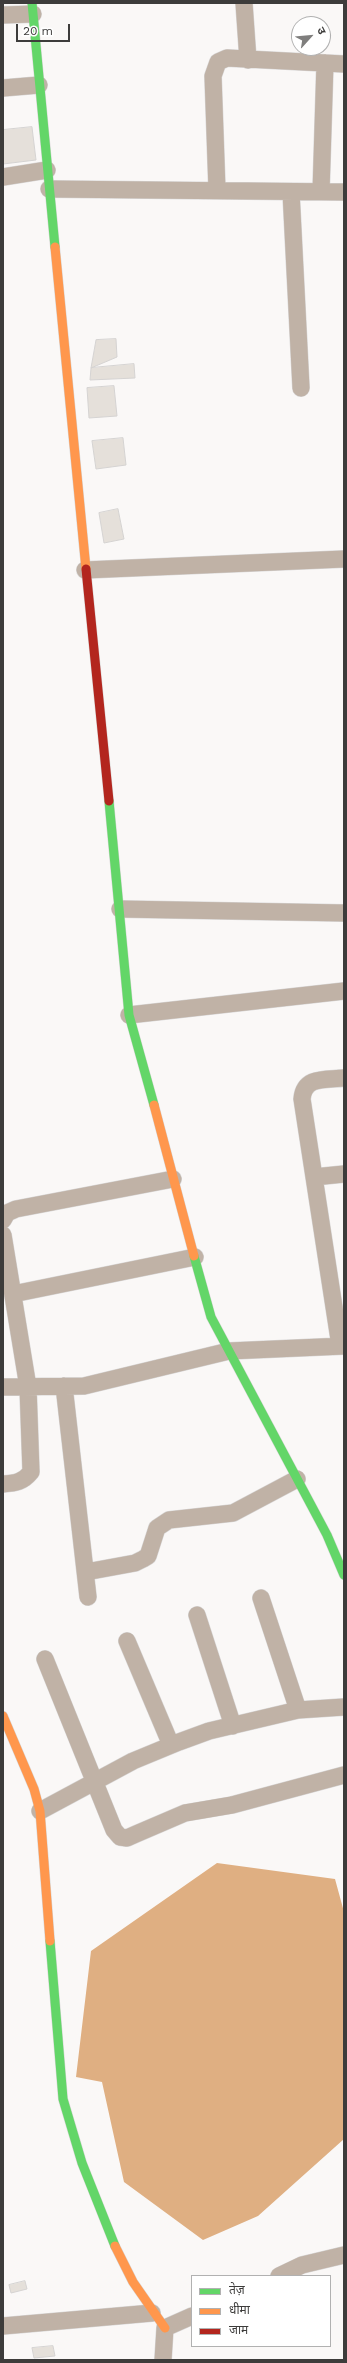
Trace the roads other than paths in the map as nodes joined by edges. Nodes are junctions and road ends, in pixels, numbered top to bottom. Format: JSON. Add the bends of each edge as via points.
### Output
{"nodes":[{"id":1,"x":244,"y":3,"type":"edge"},
{"id":2,"x":32,"y":8,"type":"edge"},
{"id":3,"x":3,"y":15,"type":"edge"},
{"id":4,"x":248,"y":60,"type":"junction"},
{"id":5,"x":325,"y":63,"type":"junction"},
{"id":6,"x":344,"y":64,"type":"edge"},
{"id":7,"x":39,"y":85,"type":"junction"},
{"id":8,"x":3,"y":88,"type":"edge"},
{"id":9,"x":47,"y":170,"type":"junction"},
{"id":10,"x":3,"y":177,"type":"edge"},
{"id":11,"x":49,"y":189,"type":"junction"},
{"id":12,"x":217,"y":190,"type":"junction"},
{"id":13,"x":291,"y":192,"type":"junction"},
{"id":14,"x":321,"y":192,"type":"junction"},
{"id":15,"x":344,"y":192,"type":"edge"},
{"id":16,"x":301,"y":388,"type":"dead end"},
{"id":17,"x":344,"y":559,"type":"edge"},
{"id":18,"x":85,"y":570,"type":"junction"},
{"id":19,"x":120,"y":910,"type":"junction"},
{"id":20,"x":344,"y":913,"type":"edge"},
{"id":21,"x":344,"y":991,"type":"edge"},
{"id":22,"x":129,"y":1015,"type":"junction"},
{"id":23,"x":344,"y":1078,"type":"edge"},
{"id":24,"x":344,"y":1174,"type":"edge"},
{"id":25,"x":314,"y":1177,"type":"junction"},
{"id":26,"x":173,"y":1179,"type":"junction"},
{"id":27,"x":3,"y":1220,"type":"edge"},
{"id":28,"x":3,"y":1235,"type":"edge"},
{"id":29,"x":195,"y":1257,"type":"junction"},
{"id":30,"x":13,"y":1294,"type":"junction"},
{"id":31,"x":342,"y":1346,"type":"edge"},
{"id":32,"x":229,"y":1352,"type":"junction"},
{"id":33,"x":64,"y":1386,"type":"junction"},
{"id":34,"x":3,"y":1387,"type":"edge"},
{"id":35,"x":28,"y":1387,"type":"junction"},
{"id":36,"x":297,"y":1479,"type":"junction"},
{"id":37,"x":3,"y":1484,"type":"edge"},
{"id":38,"x":86,"y":1572,"type":"junction"},
{"id":39,"x":344,"y":1575,"type":"edge"},
{"id":40,"x":88,"y":1597,"type":"dead end"},
{"id":41,"x":261,"y":1598,"type":"dead end"},
{"id":42,"x":196,"y":1615,"type":"dead end"},
{"id":43,"x":127,"y":1641,"type":"dead end"},
{"id":44,"x":45,"y":1659,"type":"dead end"},
{"id":45,"x":344,"y":1707,"type":"edge"},
{"id":46,"x":298,"y":1710,"type":"junction"},
{"id":47,"x":3,"y":1716,"type":"edge"},
{"id":48,"x":233,"y":1726,"type":"junction"},
{"id":49,"x":171,"y":1745,"type":"junction"},
{"id":50,"x":344,"y":1775,"type":"edge"},
{"id":51,"x":94,"y":1782,"type":"junction"},
{"id":52,"x":40,"y":1811,"type":"junction"},
{"id":53,"x":344,"y":2255,"type":"edge"},
{"id":54,"x":281,"y":2275,"type":"edge"},
{"id":55,"x":152,"y":2313,"type":"junction"},
{"id":56,"x":191,"y":2316,"type":"edge"},
{"id":57,"x":3,"y":2326,"type":"edge"},
{"id":58,"x":165,"y":2328,"type":"junction"},
{"id":59,"x":164,"y":2360,"type":"edge"}],
"edges":[{"from":1,"to":4,"type":"street"},
{"from":2,"to":3,"type":"street"},
{"from":2,"to":7,"type":"street"},
{"from":4,"to":5,"type":"street"},
{"from":4,"to":12,"type":"street","via":[[228,58],[218,62],[214,67]]},
{"from":5,"to":6,"type":"street"},
{"from":5,"to":14,"type":"street"},
{"from":7,"to":8,"type":"street"},
{"from":7,"to":9,"type":"street"},
{"from":9,"to":10,"type":"street"},
{"from":9,"to":11,"type":"street"},
{"from":11,"to":12,"type":"street"},
{"from":11,"to":18,"type":"street"},
{"from":12,"to":13,"type":"street"},
{"from":13,"to":14,"type":"street"},
{"from":13,"to":16,"type":"street"},
{"from":14,"to":15,"type":"street"},
{"from":17,"to":18,"type":"street"},
{"from":18,"to":19,"type":"street"},
{"from":19,"to":20,"type":"street"},
{"from":19,"to":22,"type":"street"},
{"from":21,"to":22,"type":"street"},
{"from":22,"to":26,"type":"street"},
{"from":23,"to":25,"type":"street","via":[[315,1081],[303,1090],[302,1100]]},
{"from":24,"to":25,"type":"street"},
{"from":25,"to":31,"type":"street"},
{"from":26,"to":27,"type":"street","via":[[16,1209]]},
{"from":26,"to":29,"type":"street"},
{"from":28,"to":30,"type":"street"},
{"from":29,"to":30,"type":"street"},
{"from":29,"to":32,"type":"street","via":[[211,1317]]},
{"from":30,"to":35,"type":"street"},
{"from":31,"to":32,"type":"street"},
{"from":32,"to":33,"type":"street","via":[[84,1386]]},
{"from":32,"to":36,"type":"street"},
{"from":33,"to":35,"type":"street"},
{"from":33,"to":38,"type":"street"},
{"from":34,"to":35,"type":"street"},
{"from":35,"to":37,"type":"street","via":[[31,1472],[17,1483]]},
{"from":36,"to":38,"type":"street","via":[[233,1513],[169,1520],[157,1528],[148,1556],[135,1563]]},
{"from":36,"to":39,"type":"street","via":[[327,1535]]},
{"from":38,"to":40,"type":"street"},
{"from":41,"to":46,"type":"street"},
{"from":42,"to":48,"type":"street"},
{"from":43,"to":49,"type":"street"},
{"from":44,"to":51,"type":"street"},
{"from":45,"to":46,"type":"street"},
{"from":46,"to":48,"type":"street"},
{"from":47,"to":52,"type":"street","via":[[34,1790]]},
{"from":48,"to":49,"type":"street"},
{"from":49,"to":51,"type":"street"},
{"from":50,"to":51,"type":"street","via":[[232,1805],[185,1813],[127,1838],[120,1837],[114,1830]]},
{"from":51,"to":52,"type":"street"},
{"from":52,"to":55,"type":"street","via":[[63,2099],[69,2128],[116,2254],[130,2281]]},
{"from":53,"to":54,"type":"street","via":[[302,2265]]},
{"from":55,"to":57,"type":"street"},
{"from":55,"to":58,"type":"street"},
{"from":56,"to":58,"type":"street"},
{"from":58,"to":59,"type":"street"}]}
